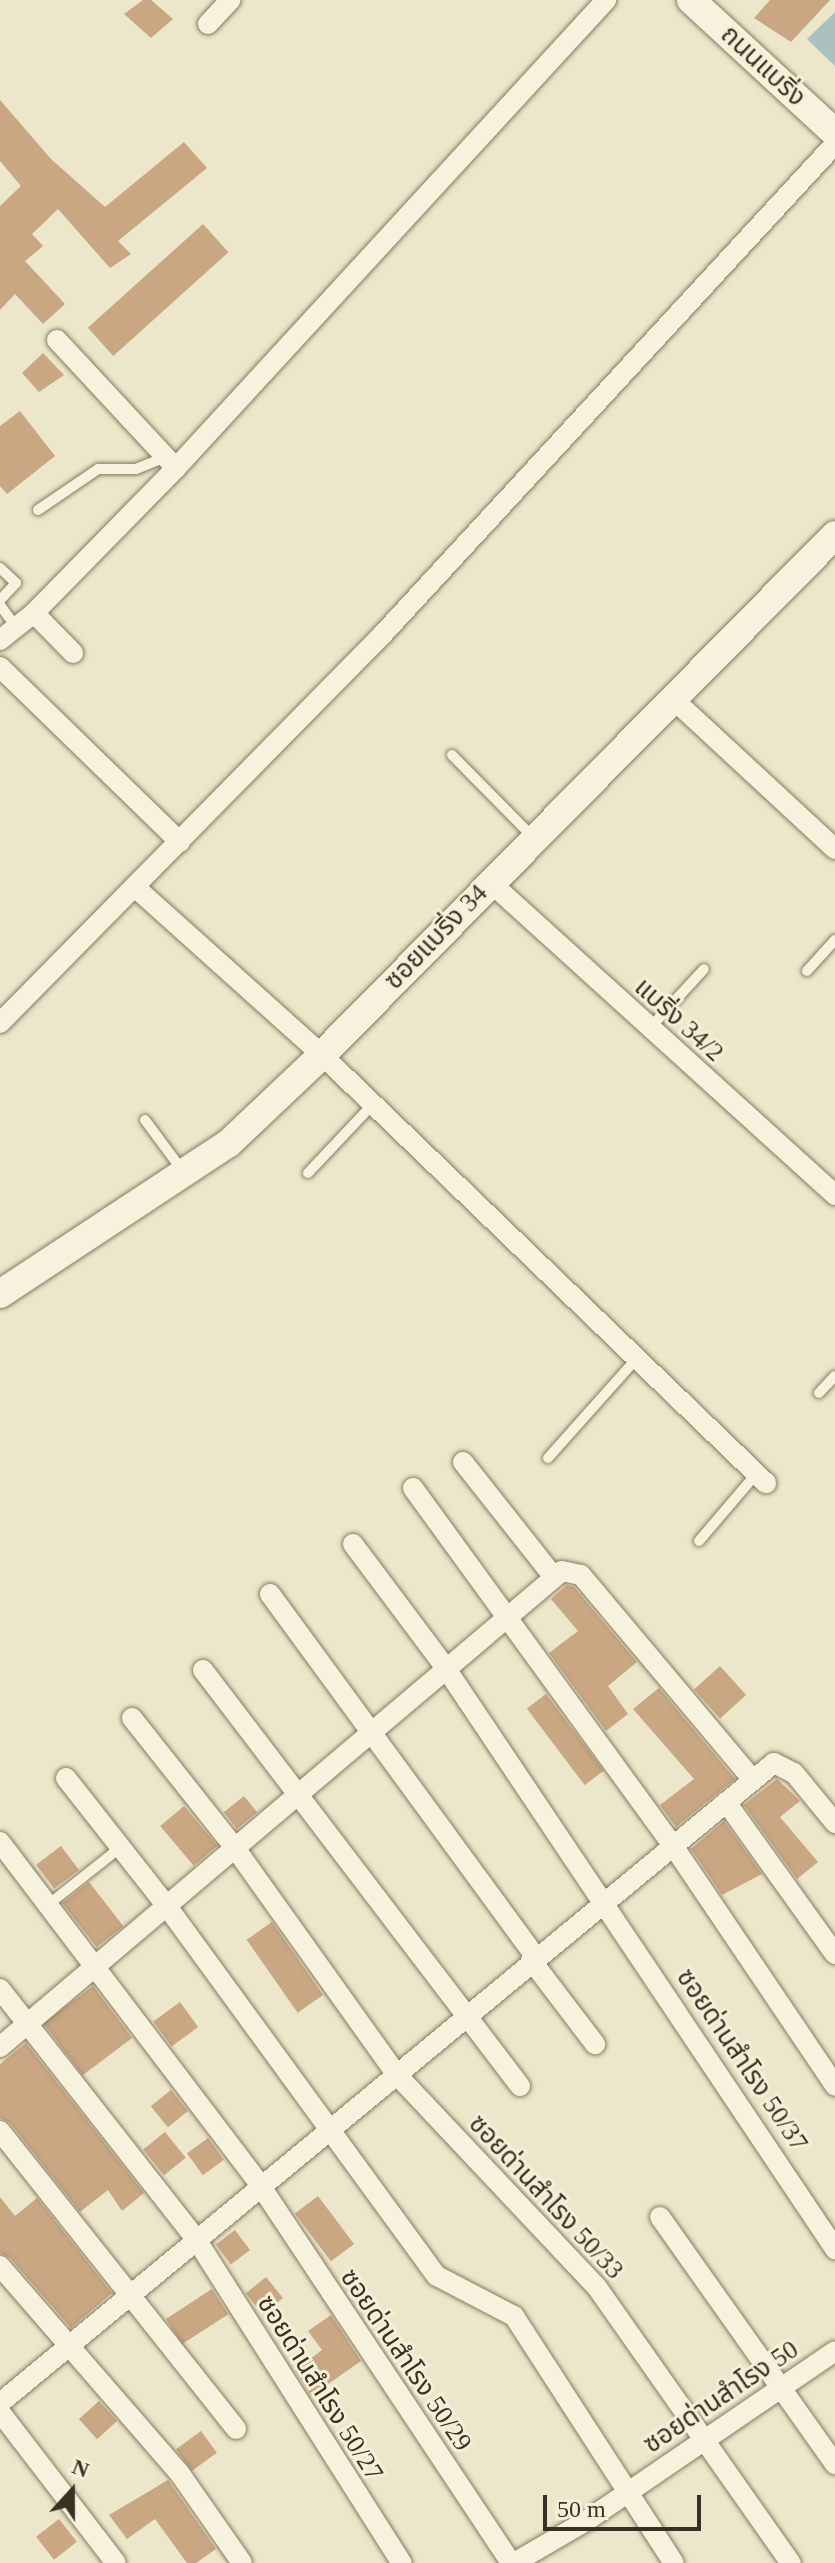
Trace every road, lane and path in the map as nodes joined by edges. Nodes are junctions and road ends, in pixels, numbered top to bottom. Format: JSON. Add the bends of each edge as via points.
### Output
{"nodes":[{"id":1,"x":230,"y":0,"type":"edge"},
{"id":2,"x":606,"y":0,"type":"edge"},
{"id":3,"x":691,"y":0,"type":"edge"},
{"id":4,"x":208,"y":24,"type":"dead end"},
{"id":5,"x":830,"y":128,"type":"edge"},
{"id":6,"x":57,"y":340,"type":"dead end"},
{"id":7,"x":170,"y":462,"type":"junction"},
{"id":8,"x":38,"y":510,"type":"dead end"},
{"id":9,"x":835,"y":535,"type":"edge"},
{"id":10,"x":0,"y":568,"type":"edge"},
{"id":11,"x":0,"y":602,"type":"edge"},
{"id":12,"x":34,"y":613,"type":"junction"},
{"id":13,"x":16,"y":627,"type":"junction"},
{"id":14,"x":0,"y":640,"type":"edge"},
{"id":15,"x":73,"y":653,"type":"dead end"},
{"id":16,"x":0,"y":667,"type":"edge"},
{"id":17,"x":673,"y":699,"type":"junction"},
{"id":18,"x":452,"y":755,"type":"dead end"},
{"id":19,"x":534,"y":838,"type":"junction"},
{"id":20,"x":180,"y":842,"type":"junction"},
{"id":21,"x":835,"y":849,"type":"edge"},
{"id":22,"x":490,"y":882,"type":"junction"},
{"id":23,"x":136,"y":888,"type":"junction"},
{"id":24,"x":835,"y":940,"type":"edge"},
{"id":25,"x":704,"y":969,"type":"dead end"},
{"id":26,"x":807,"y":971,"type":"dead end"},
{"id":27,"x":0,"y":1023,"type":"edge"},
{"id":28,"x":649,"y":1029,"type":"junction"},
{"id":29,"x":322,"y":1055,"type":"junction"},
{"id":30,"x":373,"y":1104,"type":"junction"},
{"id":31,"x":145,"y":1120,"type":"dead end"},
{"id":32,"x":308,"y":1173,"type":"dead end"},
{"id":33,"x":187,"y":1176,"type":"junction"},
{"id":34,"x":835,"y":1195,"type":"edge"},
{"id":35,"x":0,"y":1294,"type":"edge"},
{"id":36,"x":637,"y":1358,"type":"junction"},
{"id":37,"x":835,"y":1376,"type":"edge"},
{"id":38,"x":819,"y":1393,"type":"dead end"},
{"id":39,"x":548,"y":1458,"type":"dead end"},
{"id":40,"x":463,"y":1462,"type":"dead end"},
{"id":41,"x":761,"y":1478,"type":"joint"},
{"id":42,"x":413,"y":1488,"type":"dead end"},
{"id":43,"x":699,"y":1541,"type":"dead end"},
{"id":44,"x":353,"y":1544,"type":"dead end"},
{"id":45,"x":553,"y":1576,"type":"junction"},
{"id":46,"x":270,"y":1594,"type":"dead end"},
{"id":47,"x":508,"y":1614,"type":"junction"},
{"id":48,"x":445,"y":1667,"type":"junction"},
{"id":49,"x":203,"y":1670,"type":"dead end"},
{"id":50,"x":132,"y":1718,"type":"dead end"},
{"id":51,"x":373,"y":1731,"type":"junction"},
{"id":52,"x":66,"y":1778,"type":"dead end"},
{"id":53,"x":752,"y":1779,"type":"junction"},
{"id":54,"x":301,"y":1792,"type":"junction"},
{"id":55,"x":726,"y":1802,"type":"junction"},
{"id":56,"x":835,"y":1823,"type":"edge"},
{"id":57,"x":0,"y":1842,"type":"edge"},
{"id":58,"x":121,"y":1847,"type":"junction"},
{"id":59,"x":674,"y":1847,"type":"junction"},
{"id":60,"x":235,"y":1848,"type":"junction"},
{"id":61,"x":604,"y":1901,"type":"junction"},
{"id":62,"x":49,"y":1904,"type":"junction"},
{"id":63,"x":166,"y":1905,"type":"junction"},
{"id":64,"x":835,"y":1954,"type":"edge"},
{"id":65,"x":534,"y":1959,"type":"junction"},
{"id":66,"x":98,"y":1966,"type":"junction"},
{"id":67,"x":0,"y":1989,"type":"edge"},
{"id":68,"x":465,"y":2015,"type":"junction"},
{"id":69,"x":27,"y":2023,"type":"junction"},
{"id":70,"x":595,"y":2044,"type":"dead end"},
{"id":71,"x":0,"y":2047,"type":"edge"},
{"id":72,"x":396,"y":2074,"type":"junction"},
{"id":73,"x":520,"y":2086,"type":"dead end"},
{"id":74,"x":835,"y":2086,"type":"edge"},
{"id":75,"x":329,"y":2129,"type":"junction"},
{"id":76,"x":0,"y":2131,"type":"edge"},
{"id":77,"x":260,"y":2185,"type":"junction"},
{"id":78,"x":660,"y":2217,"type":"dead end"},
{"id":79,"x":196,"y":2239,"type":"junction"},
{"id":80,"x":835,"y":2249,"type":"edge"},
{"id":81,"x":0,"y":2266,"type":"edge"},
{"id":82,"x":129,"y":2295,"type":"junction"},
{"id":83,"x":67,"y":2346,"type":"junction"},
{"id":84,"x":835,"y":2351,"type":"edge"},
{"id":85,"x":781,"y":2389,"type":"junction"},
{"id":86,"x":0,"y":2403,"type":"edge"},
{"id":87,"x":0,"y":2412,"type":"edge"},
{"id":88,"x":236,"y":2429,"type":"dead end"},
{"id":89,"x":703,"y":2441,"type":"junction"},
{"id":90,"x":835,"y":2464,"type":"edge"},
{"id":91,"x":629,"y":2492,"type":"junction"},
{"id":92,"x":116,"y":2563,"type":"edge"},
{"id":93,"x":242,"y":2563,"type":"edge"},
{"id":94,"x":402,"y":2563,"type":"edge"},
{"id":95,"x":513,"y":2563,"type":"edge"},
{"id":96,"x":674,"y":2563,"type":"edge"},
{"id":97,"x":791,"y":2563,"type":"edge"}],
"edges":[{"from":1,"to":4,"type":"street"},
{"from":2,"to":7,"type":"street"},
{"from":3,"to":5,"type":"street","name":"ถนนแบริ่ง"},
{"from":5,"to":20,"type":"street","via":[[611,393]]},
{"from":6,"to":7,"type":"street"},
{"from":7,"to":8,"type":"lane","via":[[98,469]]},
{"from":7,"to":12,"type":"street"},
{"from":9,"to":17,"type":"street","name":"ซอยแบริ่ง 34"},
{"from":10,"to":11,"type":"lane","via":[[16,583]]},
{"from":11,"to":13,"type":"lane"},
{"from":12,"to":13,"type":"street"},
{"from":12,"to":15,"type":"street"},
{"from":13,"to":14,"type":"street"},
{"from":16,"to":20,"type":"street"},
{"from":17,"to":19,"type":"street","name":"ซอยแบริ่ง 34"},
{"from":17,"to":21,"type":"street"},
{"from":18,"to":19,"type":"lane"},
{"from":19,"to":22,"type":"street","name":"ซอยแบริ่ง 34"},
{"from":20,"to":23,"type":"street"},
{"from":22,"to":28,"type":"street","name":"แบริ่ง 34/2"},
{"from":22,"to":29,"type":"street","name":"ซอยแบริ่ง 34"},
{"from":23,"to":27,"type":"street"},
{"from":23,"to":29,"type":"street"},
{"from":24,"to":26,"type":"lane"},
{"from":25,"to":28,"type":"lane"},
{"from":28,"to":34,"type":"street","name":"แบริ่ง 34/2"},
{"from":29,"to":30,"type":"street"},
{"from":29,"to":33,"type":"street","name":"ซอยแบริ่ง 34"},
{"from":30,"to":32,"type":"lane"},
{"from":30,"to":36,"type":"street"},
{"from":31,"to":33,"type":"lane"},
{"from":33,"to":35,"type":"street","name":"ซอยแบริ่ง 34"},
{"from":36,"to":39,"type":"lane"},
{"from":36,"to":41,"type":"street"},
{"from":37,"to":38,"type":"lane"},
{"from":40,"to":45,"type":"street"},
{"from":41,"to":43,"type":"lane"},
{"from":42,"to":47,"type":"street"},
{"from":44,"to":48,"type":"street","name":"ซอยด่านสำโรง 50/37"},
{"from":45,"to":47,"type":"street"},
{"from":45,"to":53,"type":"street","via":[[569,1568],[581,1575]]},
{"from":46,"to":51,"type":"street"},
{"from":47,"to":48,"type":"street"},
{"from":47,"to":59,"type":"street"},
{"from":48,"to":51,"type":"street"},
{"from":48,"to":61,"type":"street","name":"ซอยด่านสำโรง 50/37"},
{"from":49,"to":54,"type":"street"},
{"from":50,"to":60,"type":"street","name":"ซอยด่านสำโรง 50/33"},
{"from":51,"to":54,"type":"street"},
{"from":51,"to":65,"type":"street"},
{"from":52,"to":58,"type":"street"},
{"from":53,"to":55,"type":"street"},
{"from":53,"to":56,"type":"street","via":[[774,1763],[788,1767]]},
{"from":54,"to":60,"type":"street"},
{"from":54,"to":68,"type":"street"},
{"from":55,"to":59,"type":"street"},
{"from":55,"to":64,"type":"street"},
{"from":57,"to":62,"type":"street","name":"ซอยด่านสำโรง 50/29"},
{"from":58,"to":62,"type":"lane"},
{"from":58,"to":63,"type":"street"},
{"from":59,"to":61,"type":"street"},
{"from":59,"to":74,"type":"street"},
{"from":60,"to":63,"type":"street"},
{"from":60,"to":72,"type":"street","name":"ซอยด่านสำโรง 50/33"},
{"from":61,"to":65,"type":"street"},
{"from":61,"to":80,"type":"street","name":"ซอยด่านสำโรง 50/37"},
{"from":62,"to":66,"type":"street","name":"ซอยด่านสำโรง 50/29"},
{"from":63,"to":66,"type":"street"},
{"from":63,"to":75,"type":"street"},
{"from":65,"to":68,"type":"street"},
{"from":65,"to":70,"type":"street"},
{"from":66,"to":69,"type":"street"},
{"from":66,"to":77,"type":"street","name":"ซอยด่านสำโรง 50/29"},
{"from":67,"to":69,"type":"street","name":"ซอยด่านสำโรง 50/27"},
{"from":68,"to":72,"type":"street"},
{"from":68,"to":73,"type":"street"},
{"from":69,"to":71,"type":"street"},
{"from":69,"to":79,"type":"street","name":"ซอยด่านสำโรง 50/27"},
{"from":72,"to":75,"type":"street"},
{"from":72,"to":89,"type":"street","name":"ซอยด่านสำโรง 50/33","via":[[585,2271]]},
{"from":75,"to":77,"type":"street"},
{"from":75,"to":91,"type":"street","via":[[437,2276],[514,2316]]},
{"from":76,"to":82,"type":"street"},
{"from":77,"to":79,"type":"street"},
{"from":77,"to":95,"type":"street","name":"ซอยด่านสำโรง 50/29"},
{"from":78,"to":85,"type":"street"},
{"from":79,"to":82,"type":"street"},
{"from":79,"to":94,"type":"street","name":"ซอยด่านสำโรง 50/27"},
{"from":81,"to":83,"type":"street"},
{"from":82,"to":83,"type":"street"},
{"from":82,"to":88,"type":"street"},
{"from":83,"to":86,"type":"street"},
{"from":83,"to":93,"type":"street","via":[[180,2474]]},
{"from":84,"to":85,"type":"street","name":"ซอยด่านสำโรง 50"},
{"from":85,"to":89,"type":"street","name":"ซอยด่านสำโรง 50"},
{"from":85,"to":90,"type":"street"},
{"from":87,"to":92,"type":"street"},
{"from":89,"to":91,"type":"street","name":"ซอยด่านสำโรง 50"},
{"from":89,"to":97,"type":"street","name":"ซอยด่านสำโรง 50/33"},
{"from":91,"to":95,"type":"street","name":"ซอยด่านสำโรง 50"},
{"from":91,"to":96,"type":"street"}]}
